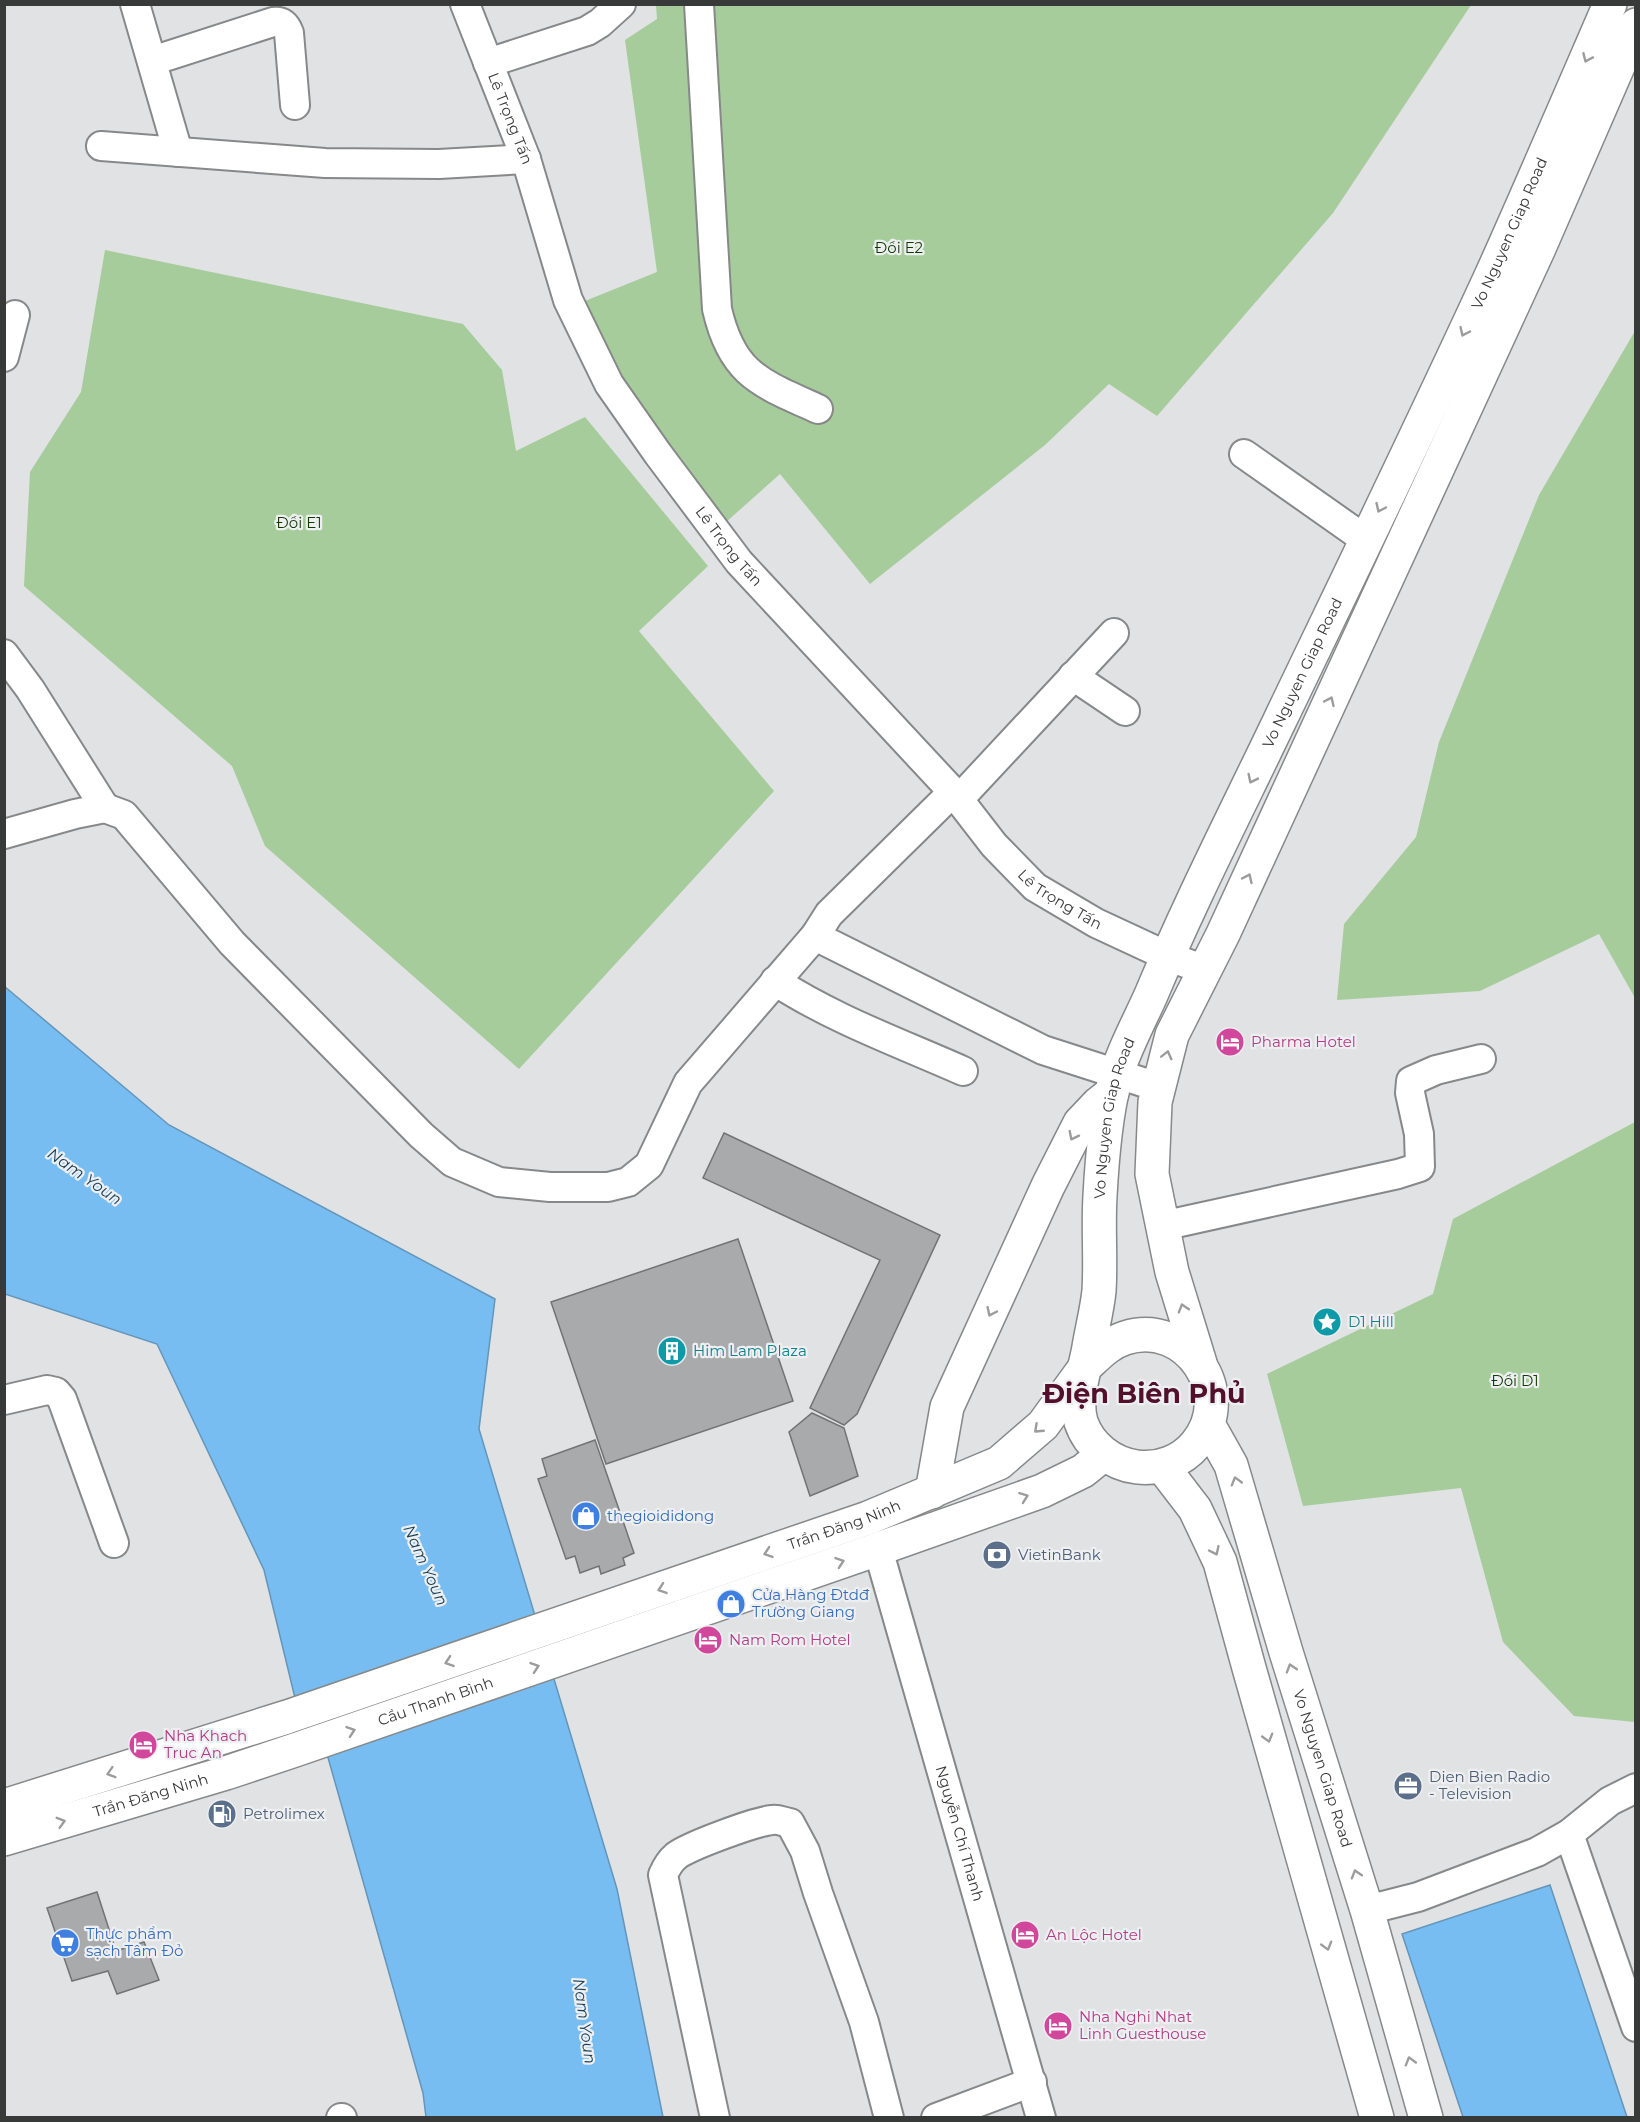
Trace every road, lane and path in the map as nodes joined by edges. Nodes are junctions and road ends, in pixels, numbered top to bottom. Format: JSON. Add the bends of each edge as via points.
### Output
{"nodes":[{"id":1,"x":135,"y":4,"type":"edge"},
{"id":2,"x":465,"y":4,"type":"edge"},
{"id":3,"x":621,"y":4,"type":"edge"},
{"id":4,"x":699,"y":4,"type":"edge"},
{"id":5,"x":1610,"y":4,"type":"edge"},
{"id":6,"x":1635,"y":29,"type":"edge"},
{"id":7,"x":152,"y":61,"type":"junction"},
{"id":8,"x":488,"y":63,"type":"junction"},
{"id":9,"x":295,"y":105,"type":"dead end"},
{"id":10,"x":101,"y":146,"type":"dead end"},
{"id":11,"x":178,"y":152,"type":"junction"},
{"id":12,"x":526,"y":159,"type":"junction"},
{"id":13,"x":1491,"y":276,"type":"junction"},
{"id":14,"x":1521,"y":288,"type":"junction"},
{"id":15,"x":15,"y":315,"type":"dead end"},
{"id":16,"x":4,"y":357,"type":"edge"},
{"id":17,"x":818,"y":409,"type":"dead end"},
{"id":18,"x":1244,"y":454,"type":"dead end"},
{"id":19,"x":1366,"y":540,"type":"junction"},
{"id":20,"x":1114,"y":633,"type":"dead end"},
{"id":21,"x":4,"y":654,"type":"edge"},
{"id":22,"x":1073,"y":676,"type":"junction"},
{"id":23,"x":1125,"y":711,"type":"dead end"},
{"id":24,"x":956,"y":795,"type":"junction"},
{"id":25,"x":105,"y":808,"type":"junction"},
{"id":26,"x":4,"y":834,"type":"edge"},
{"id":27,"x":815,"y":936,"type":"junction"},
{"id":28,"x":1167,"y":956,"type":"junction"},
{"id":29,"x":1205,"y":970,"type":"junction"},
{"id":30,"x":775,"y":981,"type":"junction"},
{"id":31,"x":1481,"y":1059,"type":"dead end"},
{"id":32,"x":963,"y":1071,"type":"dead end"},
{"id":33,"x":1114,"y":1084,"type":"junction"},
{"id":34,"x":1158,"y":1087,"type":"junction"},
{"id":35,"x":1162,"y":1226,"type":"junction"},
{"id":36,"x":1200,"y":1364,"type":"junction"},
{"id":37,"x":1086,"y":1366,"type":"junction"},
{"id":38,"x":4,"y":1400,"type":"edge"},
{"id":39,"x":1208,"y":1424,"type":"junction"},
{"id":40,"x":1104,"y":1454,"type":"junction"},
{"id":41,"x":1162,"y":1466,"type":"junction"},
{"id":42,"x":933,"y":1492,"type":"junction"},
{"id":43,"x":868,"y":1518,"type":"junction"},
{"id":44,"x":114,"y":1543,"type":"dead end"},
{"id":45,"x":878,"y":1549,"type":"junction"},
{"id":46,"x":296,"y":1750,"type":"joint"},
{"id":47,"x":1635,"y":1788,"type":"edge"},
{"id":48,"x":4,"y":1806,"type":"edge"},
{"id":49,"x":1569,"y":1834,"type":"junction"},
{"id":50,"x":5,"y":1835,"type":"edge"},
{"id":51,"x":1367,"y":1910,"type":"junction"},
{"id":52,"x":1635,"y":2027,"type":"edge"},
{"id":53,"x":1032,"y":2082,"type":"junction"},
{"id":54,"x":715,"y":2118,"type":"edge"},
{"id":55,"x":889,"y":2118,"type":"edge"},
{"id":56,"x":936,"y":2118,"type":"edge"},
{"id":57,"x":1041,"y":2118,"type":"edge"},
{"id":58,"x":1377,"y":2118,"type":"edge"},
{"id":59,"x":1426,"y":2118,"type":"edge"}],
"edges":[{"from":1,"to":7,"type":"street"},
{"from":2,"to":8,"type":"street","name":"Lê Trọng Tấn"},
{"from":3,"to":8,"type":"street","via":[[586,31]]},
{"from":4,"to":17,"type":"street","via":[[721,328],[727,344],[750,374],[764,385]]},
{"from":5,"to":13,"type":"main road","name":"Vo Nguyen Giap Road","one_way":true},
{"from":6,"to":14,"type":"main road"},
{"from":7,"to":9,"type":"street","via":[[282,22],[289,33]]},
{"from":7,"to":11,"type":"street"},
{"from":8,"to":12,"type":"street","name":"Lê Trọng Tấn"},
{"from":10,"to":11,"type":"street"},
{"from":11,"to":12,"type":"street","via":[[325,163],[438,164]]},
{"from":12,"to":24,"type":"street","name":"Lê Trọng Tấn","via":[[568,300],[609,384],[739,562]]},
{"from":13,"to":14,"type":"main road"},
{"from":13,"to":19,"type":"main road","name":"Vo Nguyen Giap Road","one_way":true},
{"from":29,"to":14,"type":"main road","one_way":true},
{"from":15,"to":16,"type":"street"},
{"from":18,"to":19,"type":"street"},
{"from":19,"to":28,"type":"main road","name":"Vo Nguyen Giap Road","one_way":true},
{"from":20,"to":22,"type":"street"},
{"from":21,"to":25,"type":"street","via":[[30,688]]},
{"from":22,"to":23,"type":"street"},
{"from":22,"to":24,"type":"street"},
{"from":24,"to":27,"type":"street","via":[[829,914]]},
{"from":24,"to":28,"type":"street","name":"Lê Trọng Tấn","via":[[994,845],[1035,887],[1096,923]]},
{"from":25,"to":26,"type":"street"},
{"from":25,"to":30,"type":"street","via":[[124,815],[232,943],[421,1135],[452,1162],[498,1182],[550,1187],[608,1187],[628,1182],[649,1165],[688,1083]]},
{"from":27,"to":30,"type":"street"},
{"from":27,"to":33,"type":"street"},
{"from":28,"to":29,"type":"street","name":"Lê Trọng Tấn"},
{"from":28,"to":33,"type":"main road","name":"Vo Nguyen Giap Road"},
{"from":34,"to":29,"type":"main road","one_way":true,"via":[[1172,1035]]},
{"from":30,"to":32,"type":"street","via":[[831,1013]]},
{"from":31,"to":35,"type":"street","via":[[1411,1081],[1420,1167]]},
{"from":33,"to":34,"type":"street"},
{"from":33,"to":37,"type":"main road","name":"Vo Nguyen Giap Road","via":[[1100,1195],[1098,1292]]},
{"from":33,"to":42,"type":"main road","one_way":true,"via":[[1080,1123],[947,1407]]},
{"from":34,"to":35,"type":"main road","via":[[1152,1174]]},
{"from":36,"to":35,"type":"main road","one_way":true},
{"from":36,"to":37,"type":"main road","via":[[1185,1348],[1166,1338],[1145,1335],[1124,1338]]},
{"from":36,"to":39,"type":"main road","via":[[1211,1393]]},
{"from":37,"to":40,"type":"main road","via":[[1078,1402],[1081,1422],[1090,1440]]},
{"from":37,"to":42,"type":"main road","name":"Trần Đăng Ninh","one_way":true,"via":[[1043,1425],[999,1463]]},
{"from":38,"to":44,"type":"street","via":[[47,1390],[62,1399]]},
{"from":39,"to":41,"type":"main road","via":[[1198,1443],[1182,1457]]},
{"from":51,"to":39,"type":"main road","name":"Vo Nguyen Giap Road","one_way":true,"via":[[1231,1465]]},
{"from":40,"to":41,"type":"main road","via":[[1141,1468]]},
{"from":45,"to":40,"type":"main road","one_way":true,"via":[[1042,1491],[1083,1471]]},
{"from":41,"to":58,"type":"main road","one_way":true,"via":[[1195,1509],[1220,1562]]},
{"from":42,"to":43,"type":"main road","name":"Trần Đăng Ninh"},
{"from":43,"to":45,"type":"main road"},
{"from":43,"to":48,"type":"main road","name":"Trần Đăng Ninh","one_way":true,"via":[[287,1718]]},
{"from":46,"to":45,"type":"main road","name":"Cầu Thanh Bình","one_way":true},
{"from":45,"to":53,"type":"street","name":"Nguyễn Chí Thanh"},
{"from":50,"to":46,"type":"main road","name":"Trần Đăng Ninh","one_way":true},
{"from":47,"to":49,"type":"street","via":[[1610,1801]]},
{"from":49,"to":51,"type":"street","via":[[1537,1852],[1429,1893]]},
{"from":49,"to":52,"type":"street"},
{"from":59,"to":51,"type":"main road","name":"Vo Nguyen Giap Road","one_way":true},
{"from":53,"to":56,"type":"street"},
{"from":53,"to":57,"type":"street","name":"Nguyễn Chí Thanh"},
{"from":54,"to":55,"type":"street","via":[[663,1875],[676,1856],[687,1849],[775,1820],[790,1823],[805,1851],[864,2022]]}]}
